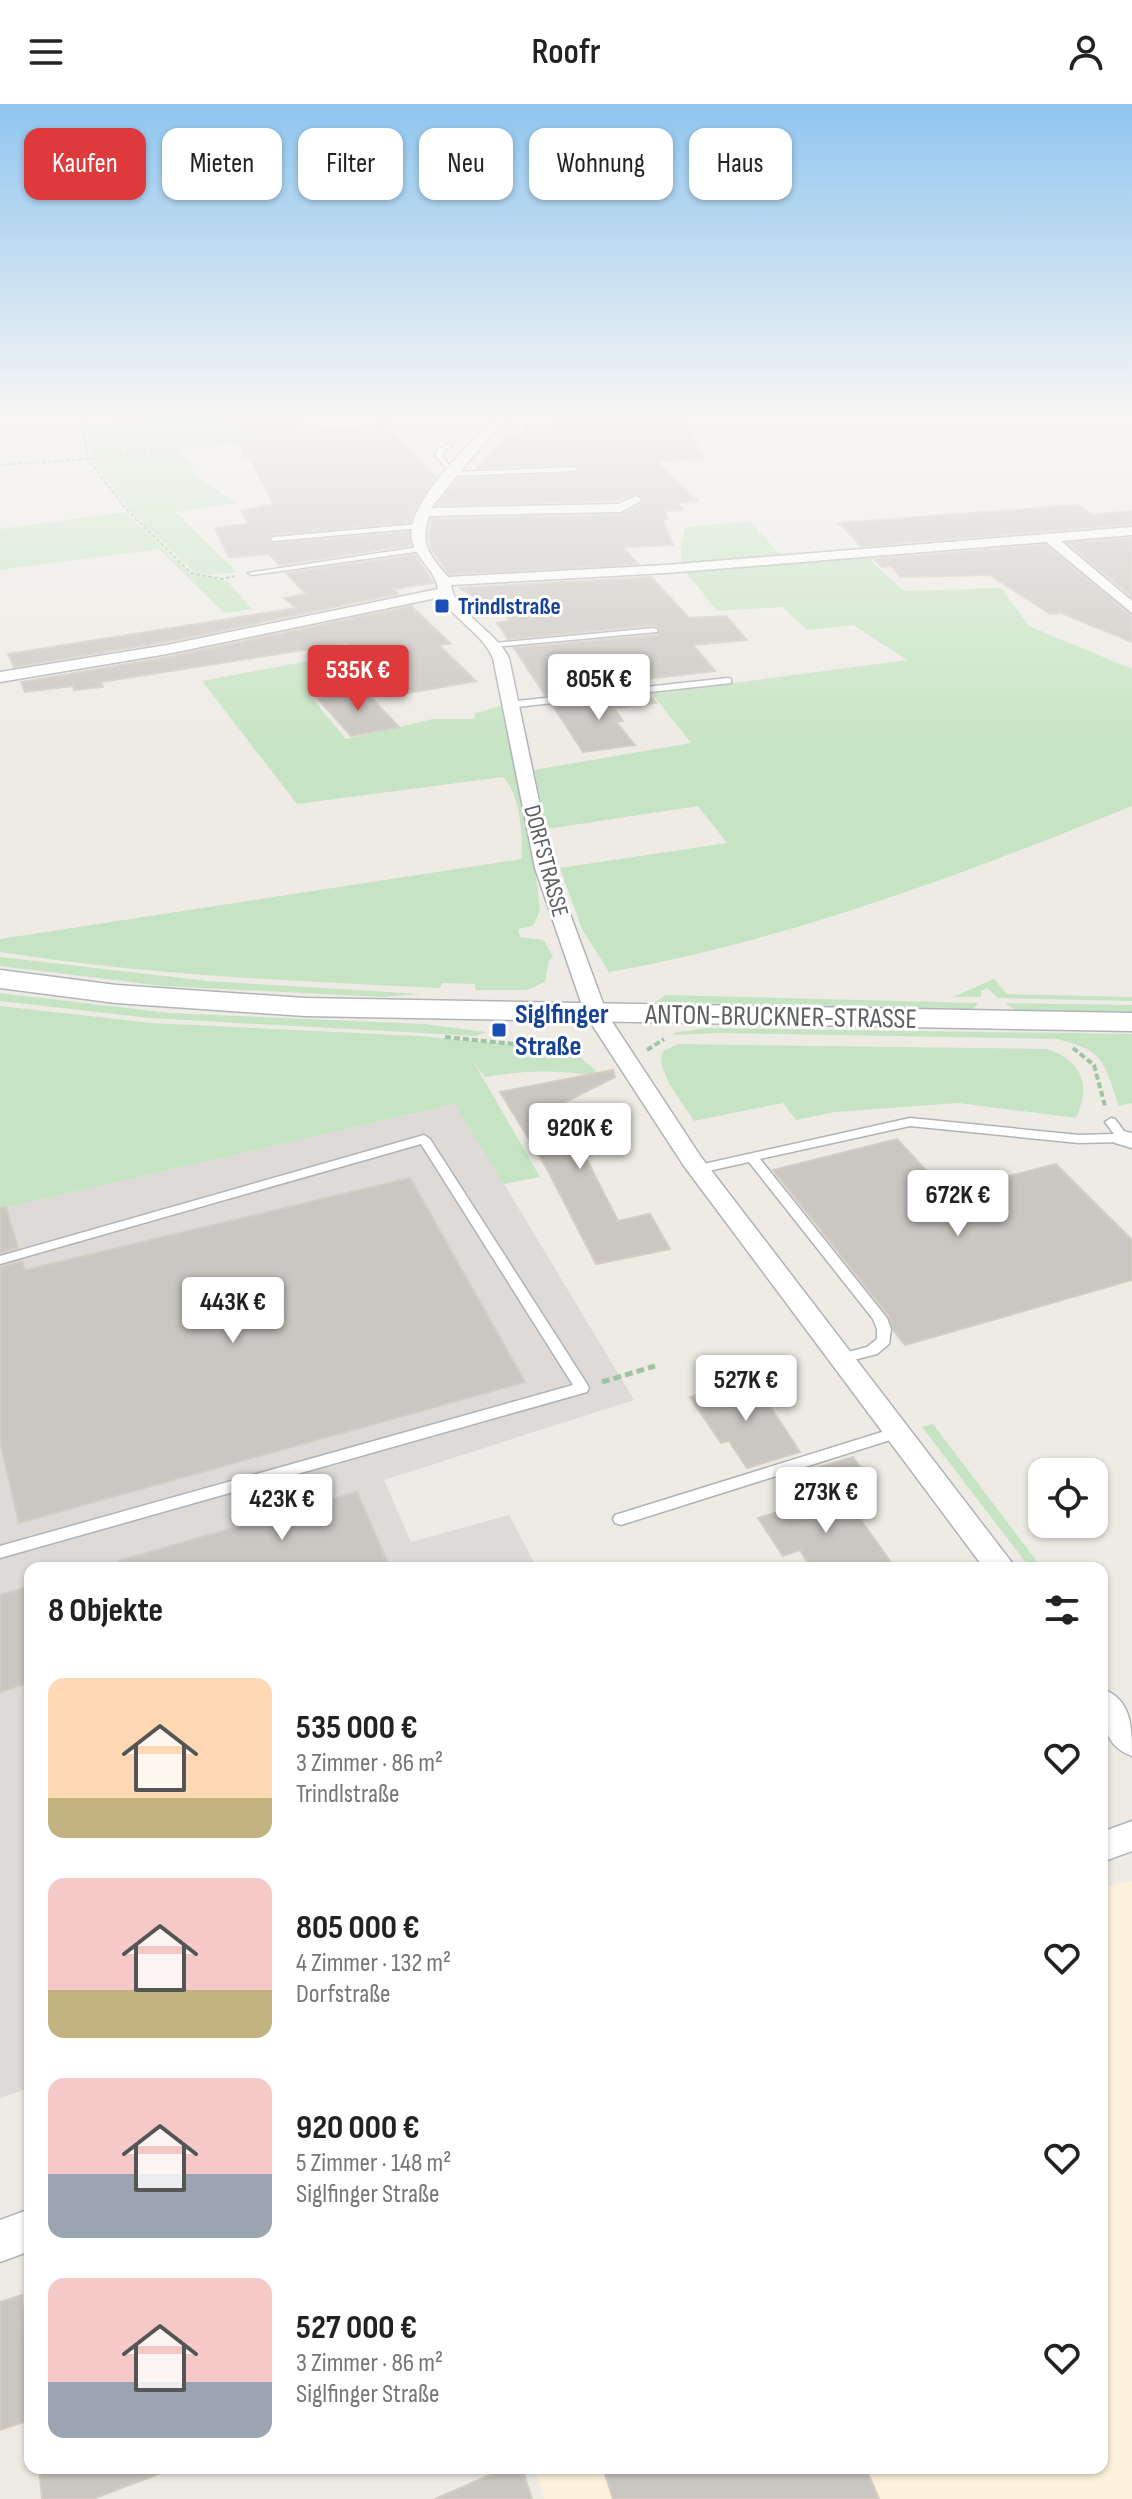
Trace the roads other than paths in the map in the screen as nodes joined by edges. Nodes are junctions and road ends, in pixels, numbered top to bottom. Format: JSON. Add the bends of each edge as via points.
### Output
{"nodes":[{"id":1,"x":418,"y":526,"type":"edge"},
{"id":2,"x":410,"y":527,"type":"edge"},
{"id":3,"x":1132,"y":531,"type":"edge"},
{"id":4,"x":274,"y":539,"type":"dead end"},
{"id":5,"x":1051,"y":539,"type":"junction"},
{"id":6,"x":419,"y":549,"type":"junction"},
{"id":7,"x":252,"y":573,"type":"road end"},
{"id":8,"x":444,"y":587,"type":"junction"},
{"id":9,"x":1132,"y":609,"type":"edge"},
{"id":10,"x":654,"y":630,"type":"dead end"},
{"id":11,"x":495,"y":645,"type":"junction"},
{"id":12,"x":0,"y":677,"type":"edge"},
{"id":13,"x":728,"y":681,"type":"dead end"},
{"id":14,"x":508,"y":705,"type":"junction"},
{"id":15,"x":0,"y":979,"type":"edge"},
{"id":16,"x":596,"y":1014,"type":"junction"},
{"id":17,"x":1132,"y":1022,"type":"edge"},
{"id":18,"x":1122,"y":1134,"type":"edge"},
{"id":19,"x":752,"y":1157,"type":"junction"},
{"id":20,"x":699,"y":1169,"type":"junction"},
{"id":21,"x":0,"y":1260,"type":"edge"},
{"id":22,"x":842,"y":1358,"type":"junction"},
{"id":23,"x":898,"y":1432,"type":"junction"},
{"id":24,"x":621,"y":1519,"type":"dead end"},
{"id":25,"x":0,"y":1552,"type":"edge"},
{"id":26,"x":996,"y":1562,"type":"edge"},
{"id":27,"x":1108,"y":1710,"type":"edge"},
{"id":28,"x":1132,"y":1742,"type":"edge"},
{"id":29,"x":1132,"y":1836,"type":"edge"},
{"id":30,"x":1108,"y":1845,"type":"edge"},
{"id":31,"x":24,"y":2232,"type":"edge"},
{"id":32,"x":0,"y":2241,"type":"edge"}],
"edges":[{"from":1,"to":6,"type":"street"},
{"from":2,"to":4,"type":"lane"},
{"from":3,"to":5,"type":"street"},
{"from":5,"to":8,"type":"street"},
{"from":5,"to":9,"type":"street"},
{"from":6,"to":7,"type":"lane"},
{"from":6,"to":8,"type":"street"},
{"from":8,"to":11,"type":"street","via":[[454,607]]},
{"from":8,"to":12,"type":"street","via":[[176,650]]},
{"from":10,"to":11,"type":"lane"},
{"from":11,"to":14,"type":"street","name":"DORFSTRASSE"},
{"from":13,"to":14,"type":"lane"},
{"from":14,"to":16,"type":"street","name":"DORFSTRASSE","via":[[544,868]]},
{"from":15,"to":16,"type":"main road","name":"ANTON-BRUCKNER-STRASSE","via":[[116,994],[305,1007]]},
{"from":16,"to":17,"type":"main road","name":"ANTON-BRUCKNER-STRASSE"},
{"from":16,"to":20,"type":"street"},
{"from":18,"to":19,"type":"lane","via":[[1079,1139],[910,1122]]},
{"from":19,"to":20,"type":"lane"},
{"from":19,"to":22,"type":"lane","via":[[880,1318],[884,1341],[872,1351]]},
{"from":20,"to":22,"type":"street"},
{"from":21,"to":25,"type":"lane","via":[[424,1139],[582,1388]]},
{"from":22,"to":23,"type":"street"},
{"from":23,"to":24,"type":"lane"},
{"from":23,"to":26,"type":"street"},
{"from":27,"to":28,"type":"street"},
{"from":29,"to":30,"type":"street"},
{"from":31,"to":32,"type":"street"}]}
